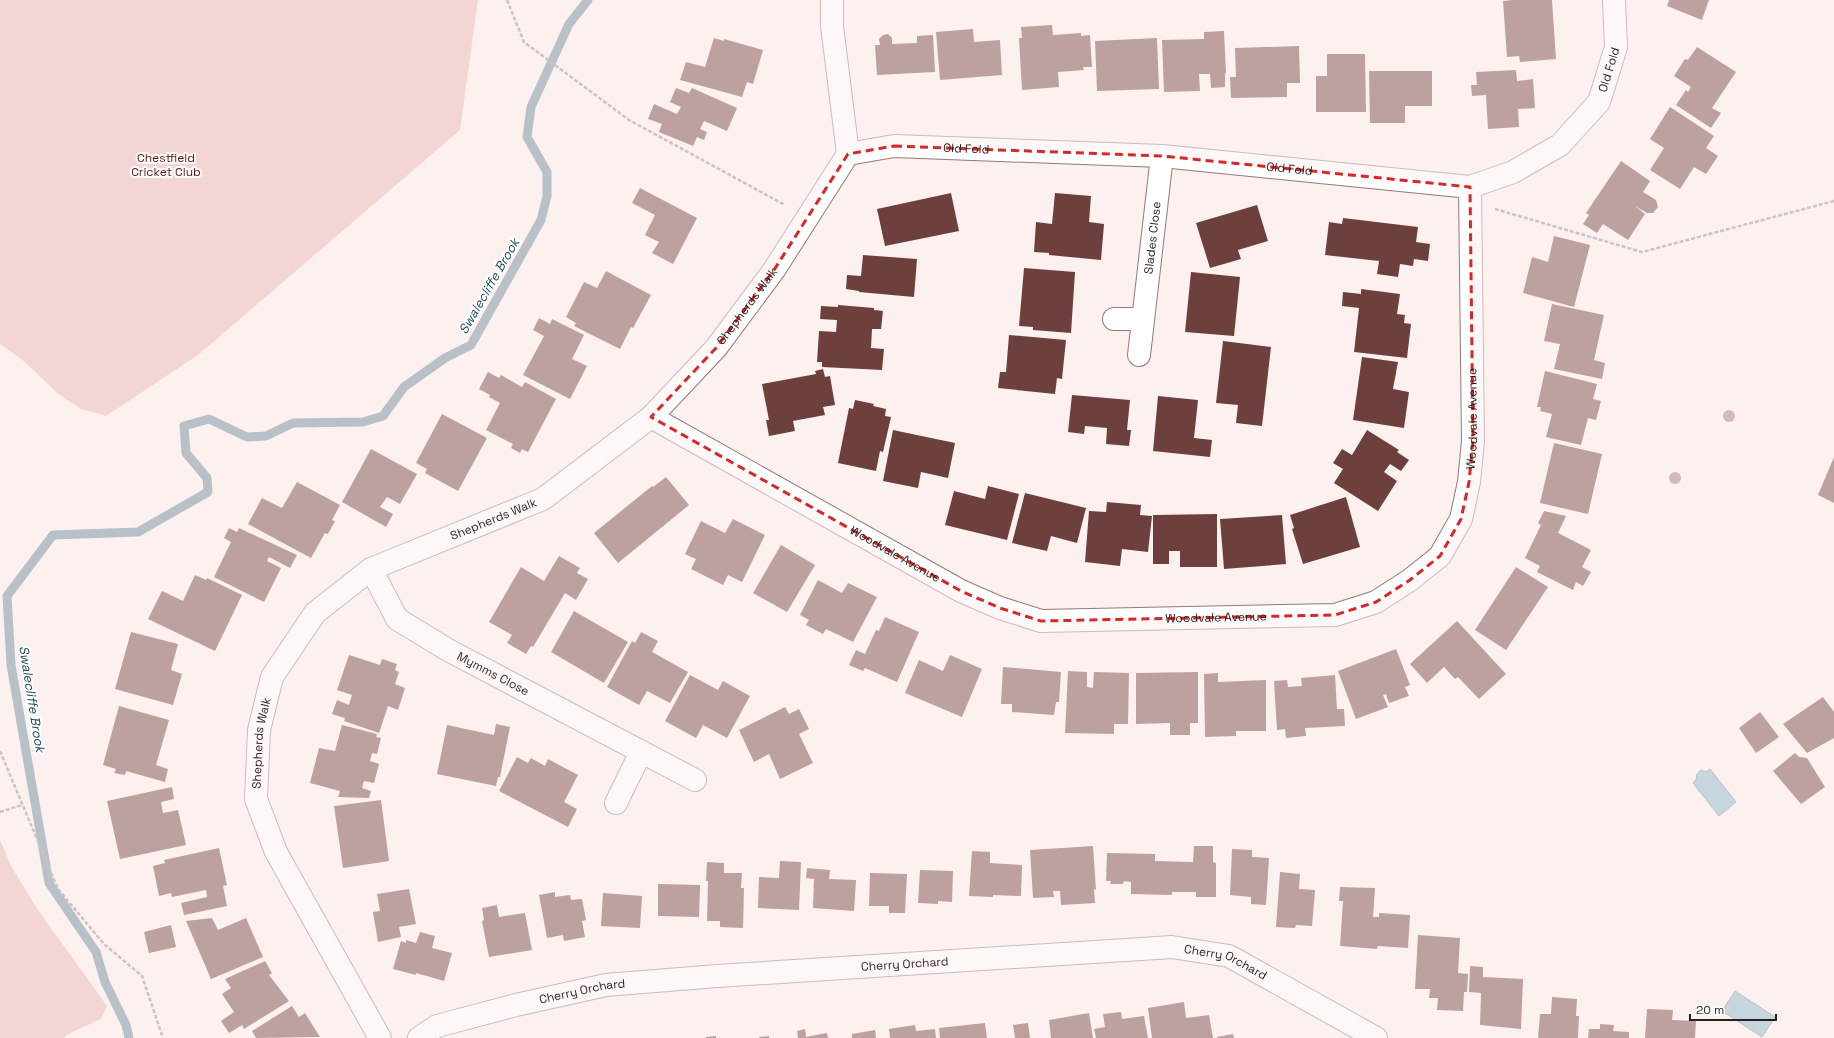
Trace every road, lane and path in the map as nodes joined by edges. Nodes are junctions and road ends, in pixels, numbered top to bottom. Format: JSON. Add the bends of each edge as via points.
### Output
{"nodes":[{"id":1,"x":507,"y":0,"type":"edge"},
{"id":2,"x":832,"y":0,"type":"edge"},
{"id":3,"x":1614,"y":0,"type":"edge"},
{"id":4,"x":848,"y":154,"type":"junction"},
{"id":5,"x":1162,"y":156,"type":"junction"},
{"id":6,"x":1470,"y":194,"type":"junction"},
{"id":7,"x":1834,"y":201,"type":"edge"},
{"id":8,"x":808,"y":218,"type":"junction"},
{"id":9,"x":1114,"y":319,"type":"dead end"},
{"id":10,"x":1142,"y":319,"type":"junction"},
{"id":11,"x":1139,"y":355,"type":"dead end"},
{"id":12,"x":651,"y":417,"type":"junction"},
{"id":13,"x":371,"y":569,"type":"junction"},
{"id":14,"x":0,"y":751,"type":"edge"},
{"id":15,"x":641,"y":752,"type":"junction"},
{"id":16,"x":695,"y":780,"type":"dead end"},
{"id":17,"x":616,"y":803,"type":"dead end"},
{"id":18,"x":22,"y":805,"type":"junction"},
{"id":19,"x":0,"y":812,"type":"edge"},
{"id":20,"x":163,"y":1038,"type":"edge"},
{"id":21,"x":380,"y":1038,"type":"edge"},
{"id":22,"x":419,"y":1038,"type":"edge"},
{"id":23,"x":1376,"y":1038,"type":"edge"}],
"edges":[{"from":1,"to":8,"type":"path","via":[[524,42],[629,120]]},
{"from":2,"to":4,"type":"street","via":[[832,26]]},
{"from":3,"to":6,"type":"street","name":"Old Fold","via":[[1616,47],[1598,102],[1560,144]]},
{"from":4,"to":5,"type":"street","name":"Old Fold","via":[[894,146]]},
{"from":4,"to":8,"type":"street","name":"Shepherds Walk"},
{"from":5,"to":6,"type":"street","name":"Old Fold"},
{"from":5,"to":10,"type":"street","name":"Slades Close"},
{"from":6,"to":7,"type":"path","via":[[1642,252]]},
{"from":6,"to":12,"type":"street","name":"Woodvale Avenue","via":[[1473,441],[1469,482],[1461,519],[1440,556],[1410,580],[1376,602],[1335,615],[1041,622],[961,591]]},
{"from":8,"to":12,"type":"street","name":"Shepherds Walk","via":[[774,270],[716,348]]},
{"from":9,"to":10,"type":"street"},
{"from":10,"to":11,"type":"street","name":"Slades Close"},
{"from":12,"to":13,"type":"street","name":"Shepherds Walk","via":[[543,499]]},
{"from":13,"to":15,"type":"street","name":"Mymms Close","via":[[397,619],[448,650]]},
{"from":13,"to":21,"type":"street","name":"Shepherds Walk","via":[[315,613],[272,678],[259,730],[256,799],[276,852]]},
{"from":14,"to":18,"type":"path"},
{"from":15,"to":16,"type":"street","name":"Mymms Close"},
{"from":15,"to":17,"type":"street"},
{"from":18,"to":19,"type":"path"},
{"from":18,"to":20,"type":"path","via":[[58,889],[104,944],[142,976]]},
{"from":22,"to":23,"type":"street","name":"Cherry Orchard","via":[[437,1026],[606,985],[1172,947],[1229,956]]}]}
